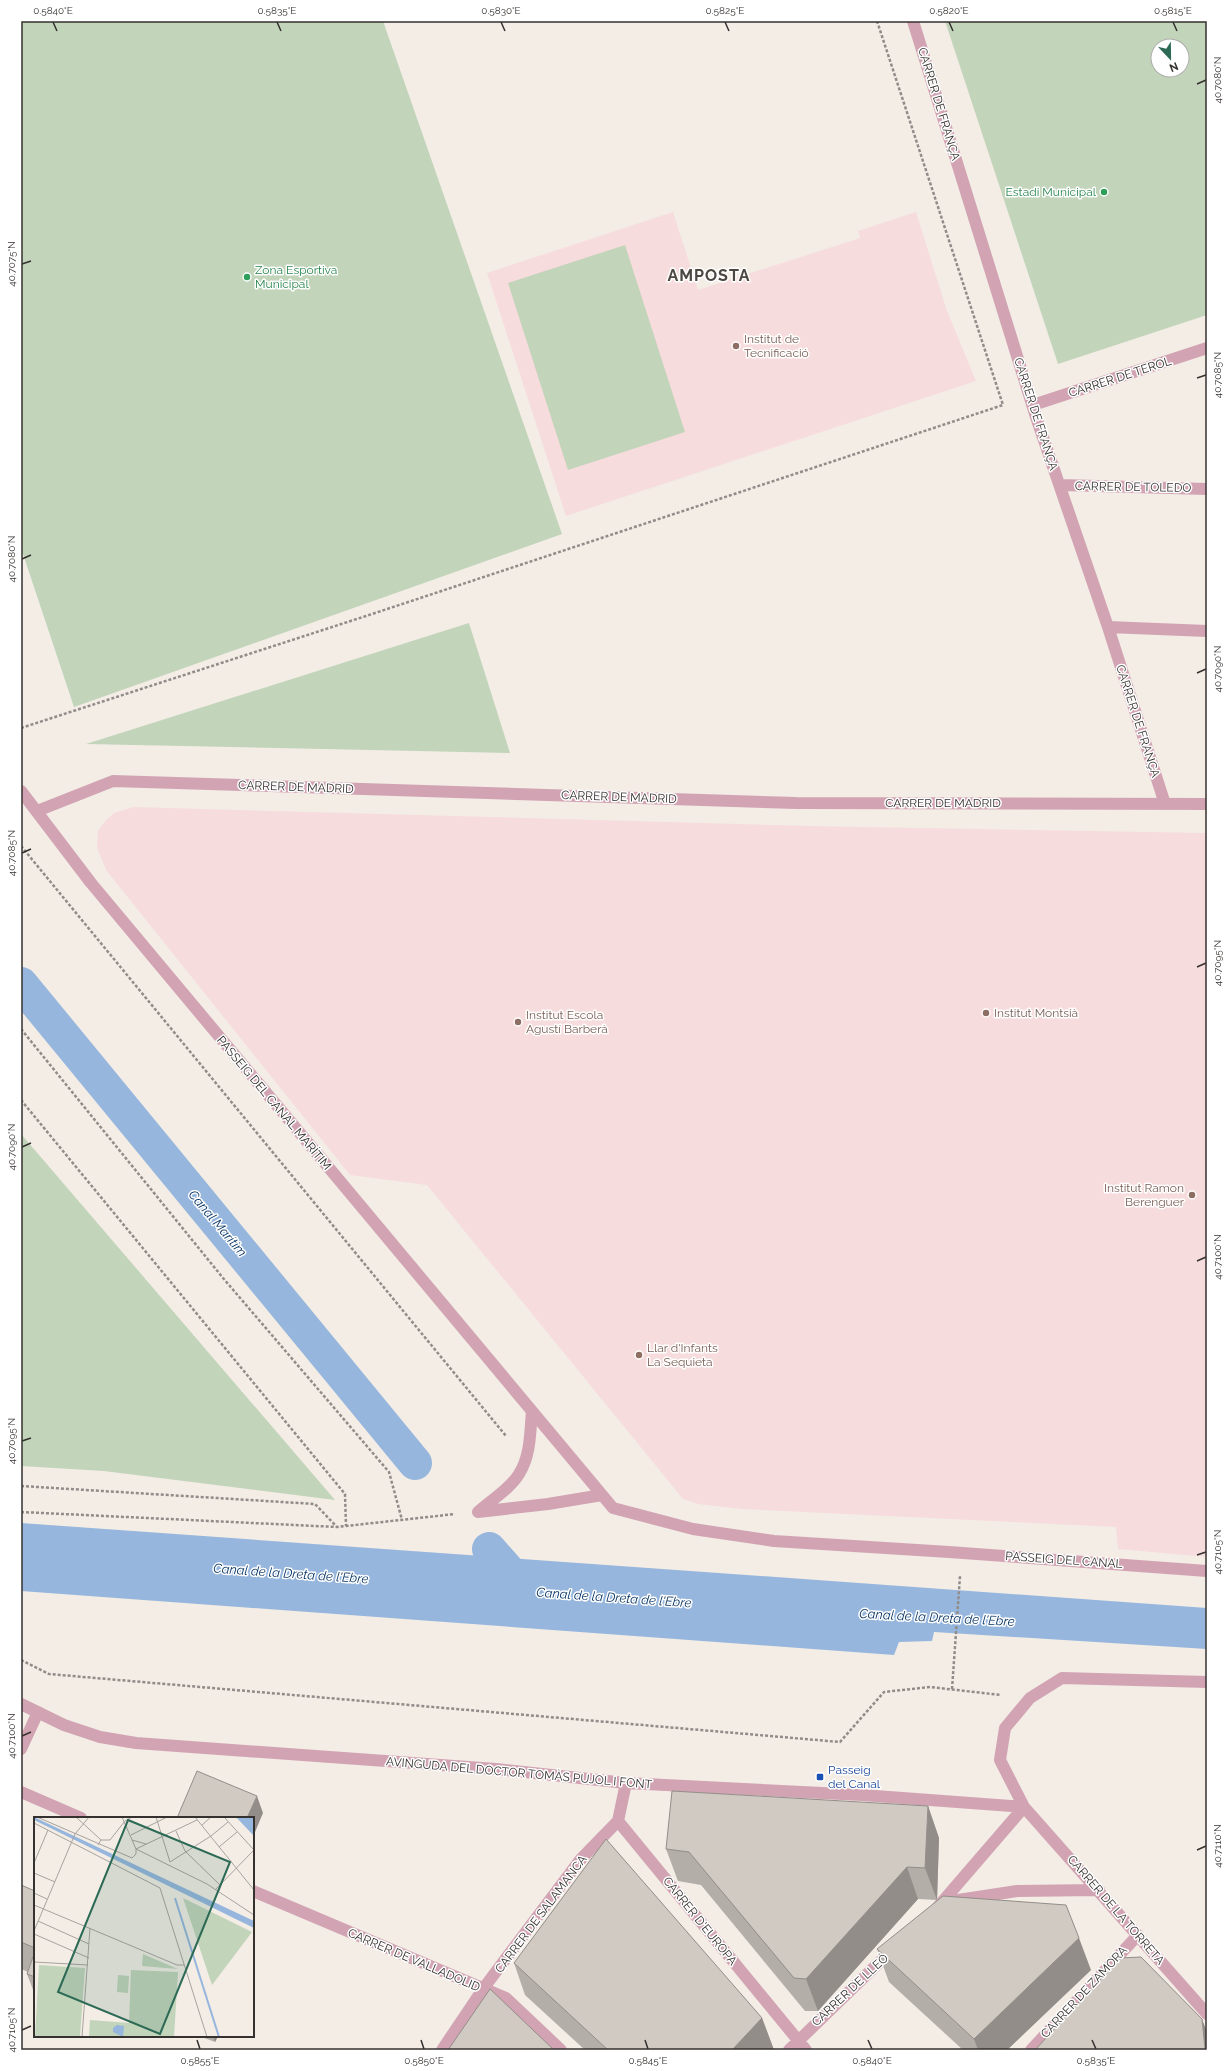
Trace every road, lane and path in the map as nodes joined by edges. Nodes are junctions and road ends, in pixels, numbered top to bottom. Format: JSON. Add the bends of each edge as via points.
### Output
{"nodes":[{"id":1,"x":877,"y":21,"type":"edge"},
{"id":2,"x":913,"y":21,"type":"edge"},
{"id":3,"x":1207,"y":348,"type":"edge"},
{"id":4,"x":1033,"y":405,"type":"junction"},
{"id":5,"x":1060,"y":486,"type":"junction"},
{"id":6,"x":1207,"y":489,"type":"edge"},
{"id":7,"x":1108,"y":627,"type":"junction"},
{"id":8,"x":1207,"y":631,"type":"edge"},
{"id":9,"x":21,"y":728,"type":"edge"},
{"id":10,"x":21,"y":791,"type":"edge"},
{"id":11,"x":1165,"y":804,"type":"junction"},
{"id":12,"x":1207,"y":804,"type":"edge"},
{"id":13,"x":37,"y":811,"type":"junction"},
{"id":14,"x":21,"y":846,"type":"edge"},
{"id":15,"x":21,"y":1029,"type":"edge"},
{"id":16,"x":21,"y":1100,"type":"edge"},
{"id":17,"x":532,"y":1411,"type":"junction"},
{"id":18,"x":526,"y":1459,"type":"junction"},
{"id":19,"x":21,"y":1486,"type":"edge"},
{"id":20,"x":602,"y":1495,"type":"junction"},
{"id":21,"x":613,"y":1508,"type":"joint"},
{"id":22,"x":21,"y":1512,"type":"edge"},
{"id":23,"x":478,"y":1512,"type":"junction"},
{"id":24,"x":402,"y":1520,"type":"junction"},
{"id":25,"x":346,"y":1526,"type":"junction"},
{"id":26,"x":337,"y":1527,"type":"junction"},
{"id":27,"x":960,"y":1570,"type":"dead end"},
{"id":28,"x":1207,"y":1571,"type":"edge"},
{"id":29,"x":21,"y":1660,"type":"edge"},
{"id":30,"x":1206,"y":1682,"type":"edge"},
{"id":31,"x":952,"y":1689,"type":"junction"},
{"id":32,"x":1030,"y":1698,"type":"junction"},
{"id":33,"x":21,"y":1704,"type":"edge"},
{"id":34,"x":38,"y":1712,"type":"junction"},
{"id":35,"x":21,"y":1750,"type":"edge"},
{"id":36,"x":626,"y":1783,"type":"junction"},
{"id":37,"x":21,"y":1792,"type":"edge"},
{"id":38,"x":1024,"y":1808,"type":"junction"},
{"id":39,"x":79,"y":1817,"type":"edge"},
{"id":40,"x":618,"y":1821,"type":"junction"},
{"id":41,"x":1099,"y":1890,"type":"junction"},
{"id":42,"x":254,"y":1891,"type":"edge"},
{"id":43,"x":941,"y":1903,"type":"junction"},
{"id":44,"x":930,"y":1914,"type":"edge"},
{"id":45,"x":1138,"y":1935,"type":"junction"},
{"id":46,"x":901,"y":1942,"type":"edge"},
{"id":47,"x":483,"y":1989,"type":"junction"},
{"id":48,"x":1207,"y":2014,"type":"edge"},
{"id":49,"x":798,"y":2040,"type":"junction"},
{"id":50,"x":442,"y":2050,"type":"edge"},
{"id":51,"x":561,"y":2050,"type":"edge"},
{"id":52,"x":789,"y":2050,"type":"edge"},
{"id":53,"x":806,"y":2050,"type":"edge"},
{"id":54,"x":1031,"y":2050,"type":"edge"}],
"edges":[{"from":1,"to":9,"type":"path","via":[[1003,406]]},
{"from":2,"to":4,"type":"street","name":"CARRER DE FRANÇA"},
{"from":3,"to":4,"type":"street","name":"CARRER DE TEROL"},
{"from":4,"to":5,"type":"street","name":"CARRER DE FRANÇA"},
{"from":5,"to":6,"type":"street","name":"CARRER DE TOLEDO"},
{"from":5,"to":7,"type":"street","name":"CARRER DE FRANÇA"},
{"from":7,"to":8,"type":"street"},
{"from":7,"to":11,"type":"street","name":"CARRER DE FRANÇA"},
{"from":10,"to":13,"type":"street","name":"PASSEIG DEL CANAL MARÍTIM"},
{"from":11,"to":12,"type":"street","name":"CARRER DE MADRID"},
{"from":11,"to":13,"type":"street","name":"CARRER DE MADRID","via":[[796,802],[113,782]]},
{"from":13,"to":17,"type":"street","name":"PASSEIG DEL CANAL MARÍTIM","via":[[90,884]]},
{"from":14,"to":18,"type":"path"},
{"from":15,"to":24,"type":"path","via":[[223,1278],[389,1472]]},
{"from":16,"to":25,"type":"path","via":[[345,1494]]},
{"from":17,"to":18,"type":"street"},
{"from":17,"to":20,"type":"street","name":"PASSEIG DEL CANAL MARÍTIM"},
{"from":18,"to":23,"type":"street","via":[[519,1474]]},
{"from":19,"to":26,"type":"path","via":[[315,1504]]},
{"from":20,"to":21,"type":"street","name":"PASSEIG DEL CANAL MARÍTIM"},
{"from":20,"to":23,"type":"street"},
{"from":21,"to":28,"type":"street","name":"PASSEIG DEL CANAL","via":[[693,1529],[774,1541]]},
{"from":22,"to":26,"type":"path"},
{"from":23,"to":24,"type":"path"},
{"from":24,"to":25,"type":"path"},
{"from":25,"to":26,"type":"path"},
{"from":27,"to":31,"type":"path"},
{"from":29,"to":31,"type":"path","via":[[49,1674],[840,1742],[884,1692],[930,1687]]},
{"from":30,"to":32,"type":"street","via":[[1062,1678]]},
{"from":31,"to":32,"type":"path"},
{"from":32,"to":38,"type":"street","via":[[1005,1728],[1000,1760]]},
{"from":33,"to":34,"type":"street","name":"AVINGUDA DEL DOCTOR TOMÀS PUJOL I FONT"},
{"from":34,"to":35,"type":"street"},
{"from":34,"to":36,"type":"street","name":"AVINGUDA DEL DOCTOR TOMÀS PUJOL I FONT","via":[[64,1725],[100,1737],[136,1742],[496,1769]]},
{"from":36,"to":38,"type":"street","name":"AVINGUDA DEL DOCTOR TOMÀS PUJOL I FONT","via":[[855,1795]]},
{"from":36,"to":40,"type":"street"},
{"from":37,"to":39,"type":"street"},
{"from":38,"to":41,"type":"street","name":"CARRER DE LA TORRETA"},
{"from":38,"to":43,"type":"street"},
{"from":40,"to":47,"type":"street","name":"CARRER DE SALAMANCA","via":[[580,1860]]},
{"from":40,"to":49,"type":"street","name":"CARRER D'EUROPA"},
{"from":41,"to":43,"type":"street","via":[[1018,1891]]},
{"from":41,"to":45,"type":"street","name":"CARRER DE LA TORRETA"},
{"from":42,"to":47,"type":"street","name":"CARRER DE VALLADOLID"},
{"from":43,"to":44,"type":"street"},
{"from":45,"to":48,"type":"street","name":"CARRER DE LA TORRETA"},
{"from":45,"to":54,"type":"street","name":"CARRER DE ZAMORA"},
{"from":46,"to":49,"type":"street","name":"CARRER DE LLEÓ"},
{"from":47,"to":50,"type":"street","name":"CARRER DE SALAMANCA"},
{"from":47,"to":51,"type":"street","name":"CARRER DE VALLADOLID","via":[[506,1998]]},
{"from":49,"to":52,"type":"street","name":"CARRER DE LLEÓ"},
{"from":49,"to":53,"type":"street","name":"CARRER D'EUROPA"}]}
